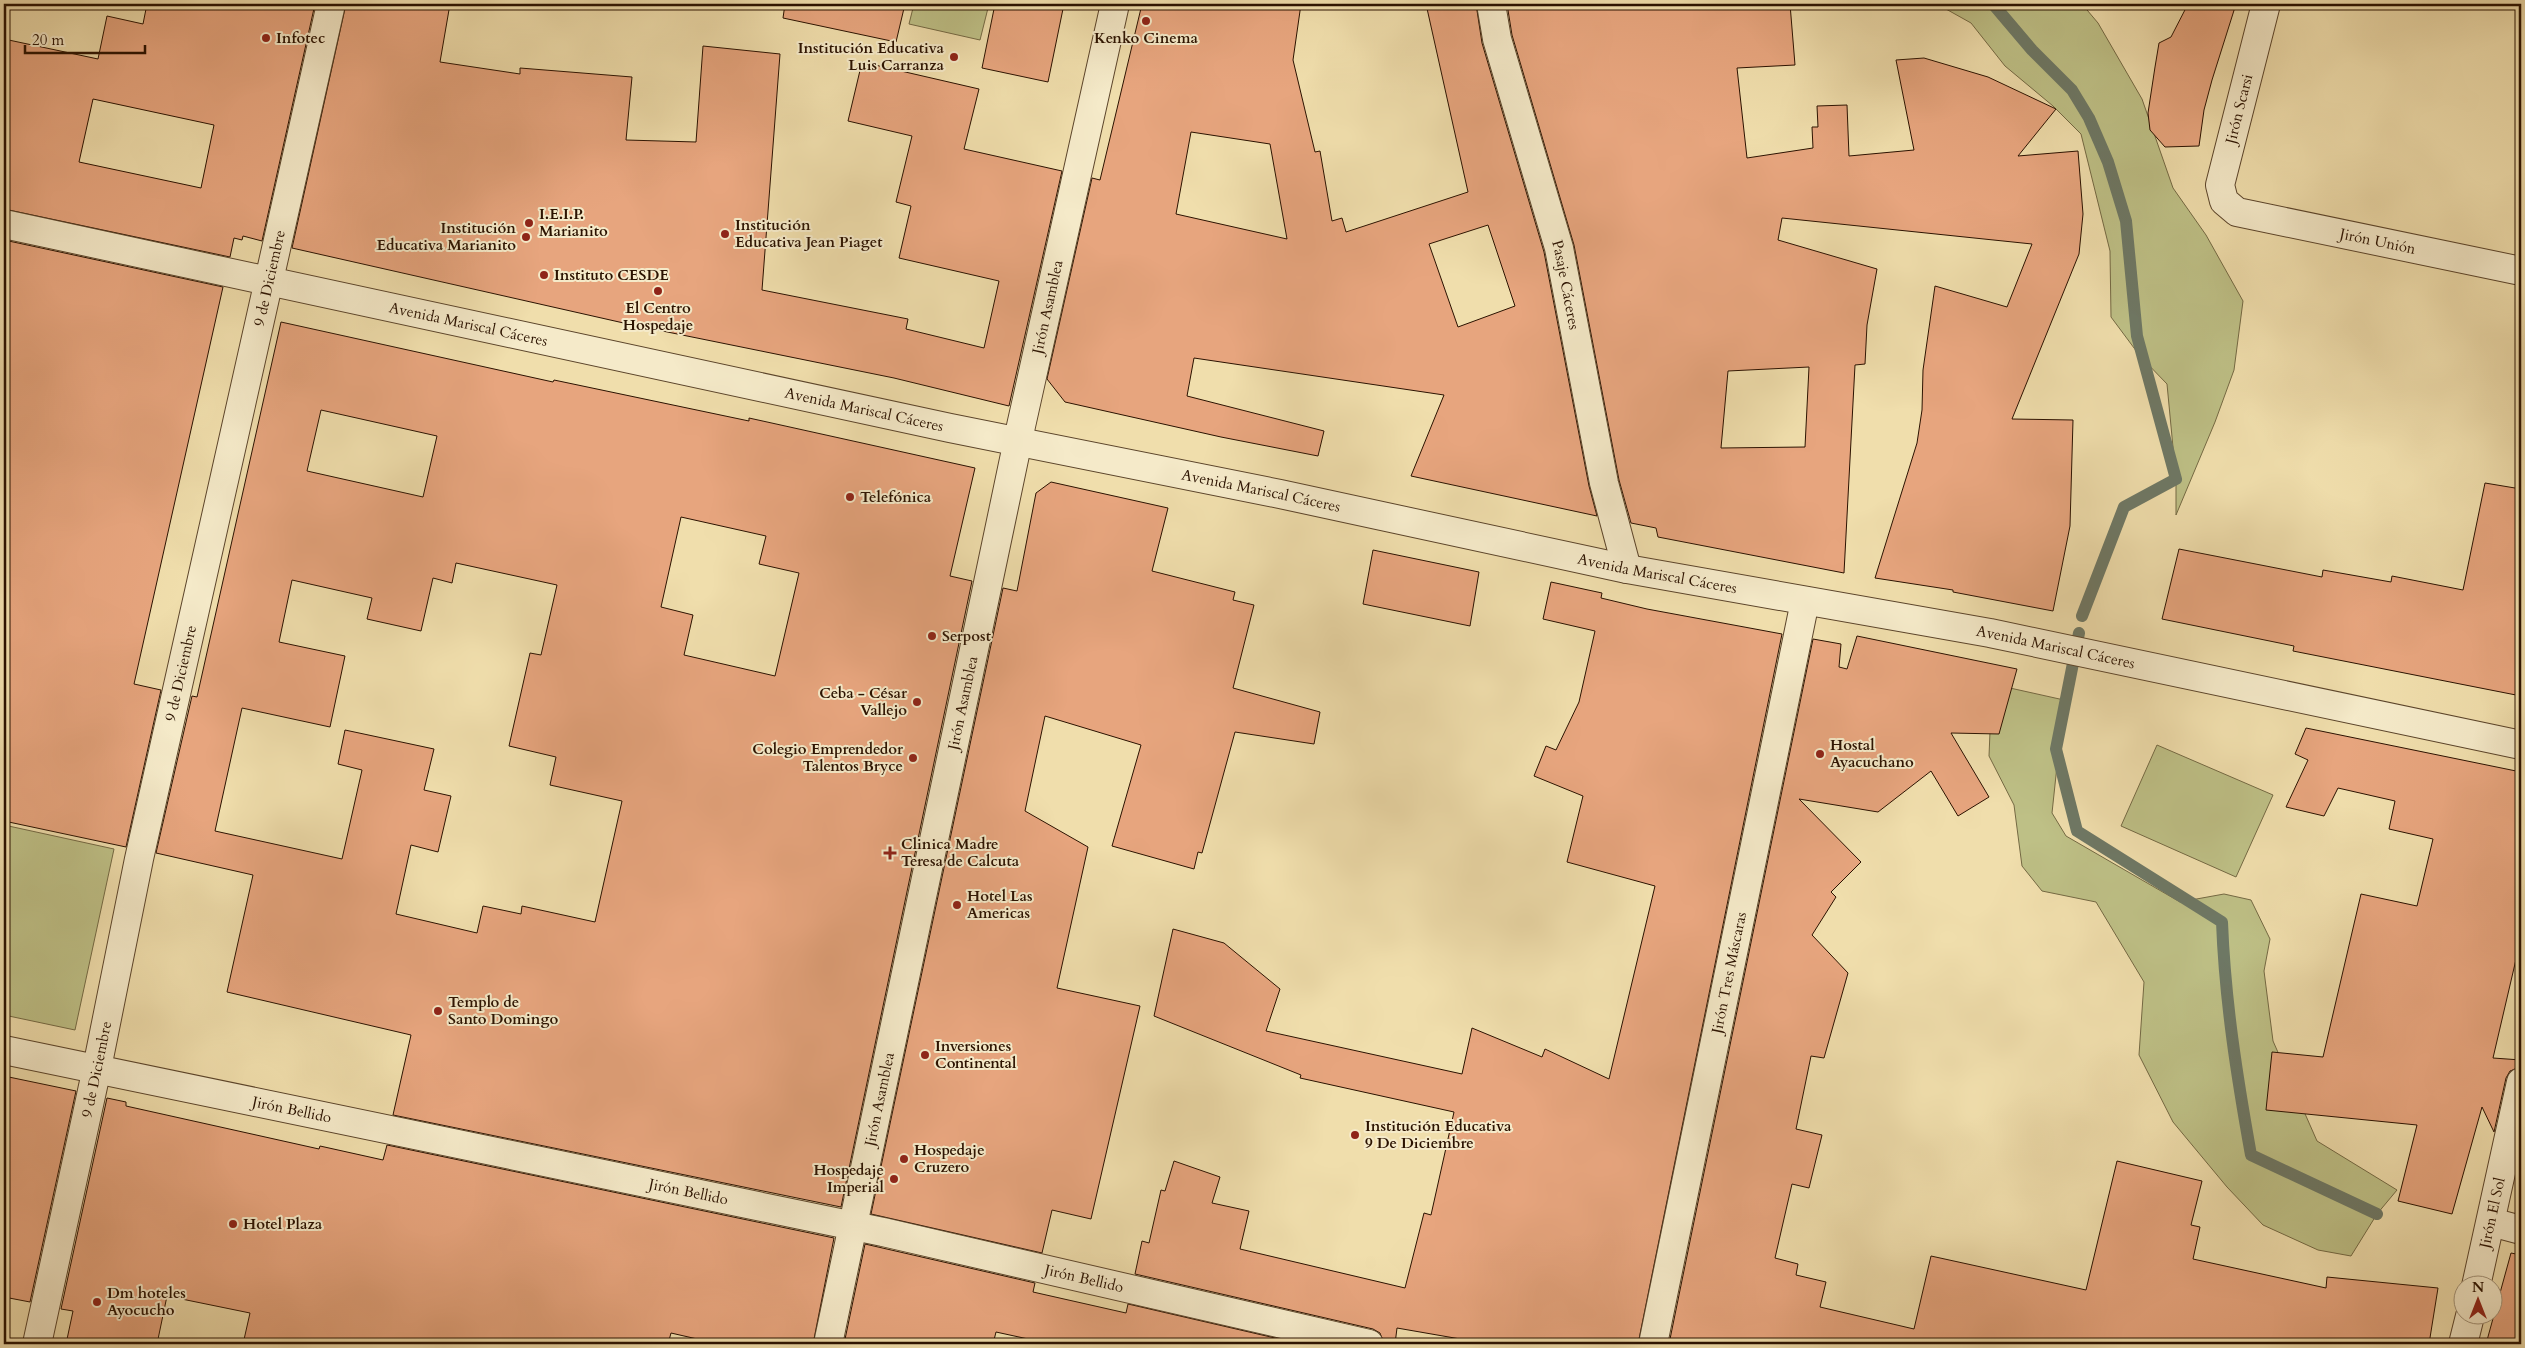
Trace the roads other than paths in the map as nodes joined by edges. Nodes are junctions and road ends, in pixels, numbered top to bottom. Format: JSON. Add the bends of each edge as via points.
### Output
{"nodes":[{"id":1,"x":331,"y":4,"type":"edge"},
{"id":2,"x":1115,"y":4,"type":"edge"},
{"id":3,"x":1491,"y":4,"type":"edge"},
{"id":4,"x":2266,"y":4,"type":"edge"},
{"id":5,"x":2234,"y":211,"type":"joint"},
{"id":6,"x":4,"y":224,"type":"edge"},
{"id":7,"x":2521,"y":271,"type":"edge"},
{"id":8,"x":268,"y":281,"type":"junction"},
{"id":9,"x":1019,"y":442,"type":"junction"},
{"id":10,"x":1627,"y":569,"type":"junction"},
{"id":11,"x":1805,"y":601,"type":"junction"},
{"id":12,"x":2521,"y":745,"type":"edge"},
{"id":13,"x":4,"y":1050,"type":"edge"},
{"id":14,"x":97,"y":1068,"type":"junction"},
{"id":15,"x":2521,"y":1082,"type":"edge"},
{"id":16,"x":2491,"y":1222,"type":"junction"},
{"id":17,"x":854,"y":1226,"type":"junction"},
{"id":18,"x":2521,"y":1230,"type":"edge"},
{"id":19,"x":2478,"y":1276,"type":"edge"},
{"id":20,"x":2468,"y":1326,"type":"edge"},
{"id":21,"x":37,"y":1344,"type":"edge"},
{"id":22,"x":828,"y":1344,"type":"edge"},
{"id":23,"x":1369,"y":1344,"type":"edge"},
{"id":24,"x":1653,"y":1344,"type":"edge"},
{"id":25,"x":2463,"y":1344,"type":"edge"}],
"edges":[{"from":1,"to":8,"type":"street","name":"9 de Diciembre"},
{"from":2,"to":9,"type":"street","name":"Jirón Asamblea"},
{"from":3,"to":10,"type":"street","name":"Pasaje Cáceres","via":[[1497,39],[1559,248],[1604,483]]},
{"from":4,"to":5,"type":"street","name":"Jirón Scarsi","via":[[2220,185],[2224,201]]},
{"from":5,"to":7,"type":"street","name":"Jirón Unión"},
{"from":6,"to":8,"type":"street","name":"Avenida Mariscal Cáceres"},
{"from":8,"to":9,"type":"street","name":"Avenida Mariscal Cáceres"},
{"from":8,"to":14,"type":"street","name":"9 de Diciembre","via":[[139,859]]},
{"from":9,"to":10,"type":"street","name":"Avenida Mariscal Cáceres"},
{"from":9,"to":17,"type":"street","name":"Jirón Asamblea"},
{"from":10,"to":11,"type":"street","name":"Avenida Mariscal Cáceres"},
{"from":11,"to":12,"type":"street","name":"Avenida Mariscal Cáceres","via":[[1990,633]]},
{"from":11,"to":24,"type":"street","name":"Jirón Tres Máscaras"},
{"from":13,"to":14,"type":"street","name":"Jirón Bellido"},
{"from":14,"to":17,"type":"street","name":"Jirón Bellido"},
{"from":14,"to":21,"type":"street","name":"9 de Diciembre"},
{"from":15,"to":16,"type":"street","name":"Jirón El Sol"},
{"from":16,"to":18,"type":"street"},
{"from":16,"to":19,"type":"street","name":"Jirón El Sol"},
{"from":17,"to":22,"type":"street","name":"Jirón Asamblea"},
{"from":17,"to":23,"type":"street","name":"Jirón Bellido"},
{"from":20,"to":25,"type":"street"}]}
